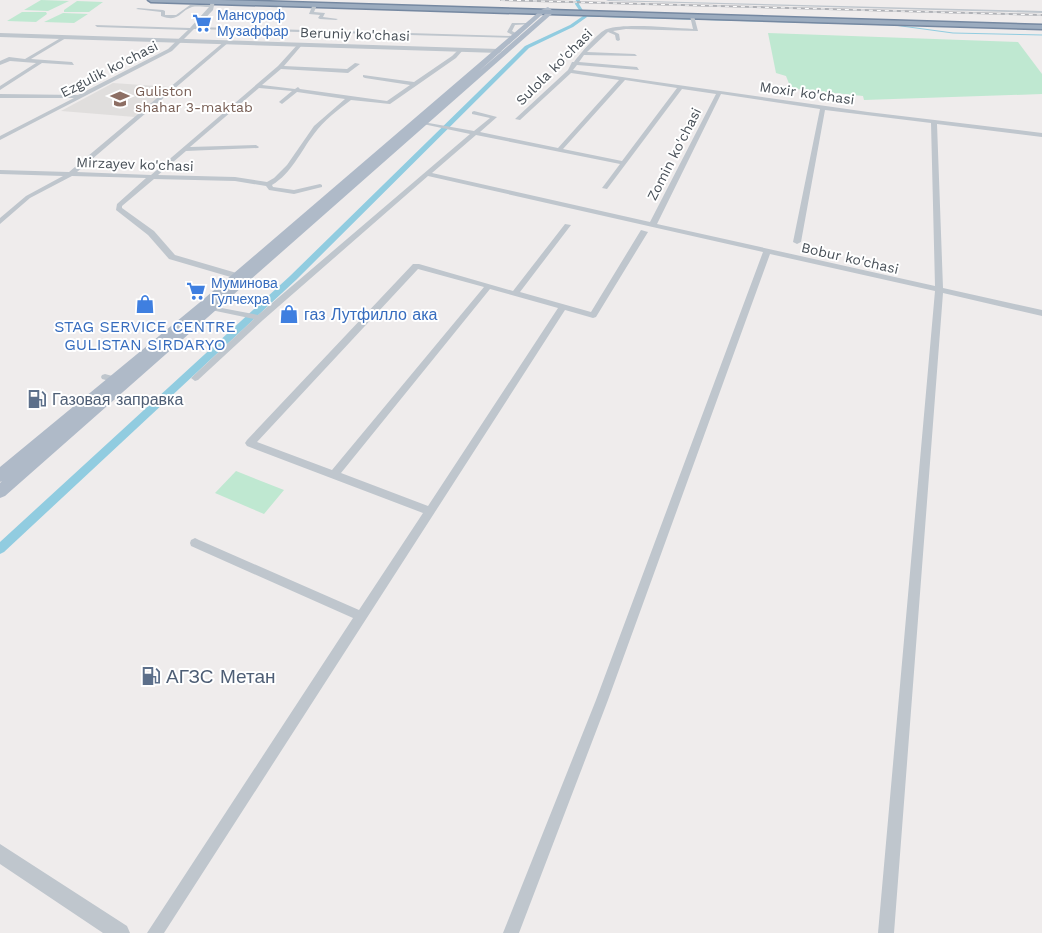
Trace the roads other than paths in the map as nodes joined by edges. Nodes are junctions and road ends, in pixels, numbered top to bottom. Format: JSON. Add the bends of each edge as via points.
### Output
{"nodes":[{"id":1,"x":152,"y":0,"type":"edge"},
{"id":2,"x":237,"y":0,"type":"edge"},
{"id":3,"x":608,"y":0,"type":"edge"},
{"id":4,"x":212,"y":4,"type":"junction"},
{"id":5,"x":315,"y":5,"type":"junction"},
{"id":6,"x":518,"y":9,"type":"junction"},
{"id":7,"x":138,"y":10,"type":"dead end"},
{"id":8,"x":582,"y":11,"type":"junction"},
{"id":9,"x":547,"y":12,"type":"junction"},
{"id":10,"x":1042,"y":12,"type":"edge"},
{"id":11,"x":336,"y":19,"type":"dead end"},
{"id":12,"x":693,"y":19,"type":"junction"},
{"id":13,"x":532,"y":22,"type":"junction"},
{"id":14,"x":1042,"y":25,"type":"edge"},
{"id":15,"x":97,"y":26,"type":"dead end"},
{"id":16,"x":191,"y":28,"type":"junction"},
{"id":17,"x":607,"y":30,"type":"junction"},
{"id":18,"x":0,"y":35,"type":"edge"},
{"id":19,"x":516,"y":36,"type":"junction"},
{"id":20,"x":64,"y":37,"type":"junction"},
{"id":21,"x":618,"y":40,"type":"dead end"},
{"id":22,"x":180,"y":41,"type":"junction"},
{"id":23,"x":227,"y":42,"type":"junction"},
{"id":24,"x":300,"y":45,"type":"junction"},
{"id":25,"x":461,"y":50,"type":"junction"},
{"id":26,"x":499,"y":51,"type":"junction"},
{"id":27,"x":582,"y":53,"type":"junction"},
{"id":28,"x":635,"y":56,"type":"dead end"},
{"id":29,"x":25,"y":61,"type":"junction"},
{"id":30,"x":40,"y":62,"type":"junction"},
{"id":31,"x":0,"y":63,"type":"edge"},
{"id":32,"x":574,"y":63,"type":"junction"},
{"id":33,"x":72,"y":64,"type":"dead end"},
{"id":34,"x":357,"y":64,"type":"dead end"},
{"id":35,"x":280,"y":66,"type":"junction"},
{"id":36,"x":637,"y":69,"type":"dead end"},
{"id":37,"x":570,"y":71,"type":"junction"},
{"id":38,"x":365,"y":76,"type":"dead end"},
{"id":39,"x":623,"y":79,"type":"junction"},
{"id":40,"x":415,"y":84,"type":"junction"},
{"id":41,"x":258,"y":86,"type":"junction"},
{"id":42,"x":0,"y":88,"type":"edge"},
{"id":43,"x":680,"y":88,"type":"junction"},
{"id":44,"x":298,"y":89,"type":"junction"},
{"id":45,"x":719,"y":93,"type":"junction"},
{"id":46,"x":0,"y":96,"type":"edge"},
{"id":47,"x":80,"y":96,"type":"junction"},
{"id":48,"x":350,"y":98,"type":"junction"},
{"id":49,"x":282,"y":102,"type":"dead end"},
{"id":50,"x":824,"y":108,"type":"junction"},
{"id":51,"x":474,"y":113,"type":"dead end"},
{"id":52,"x":518,"y":119,"type":"dead end"},
{"id":53,"x":934,"y":121,"type":"junction"},
{"id":54,"x":425,"y":123,"type":"junction"},
{"id":55,"x":476,"y":133,"type":"junction"},
{"id":56,"x":1042,"y":135,"type":"edge"},
{"id":57,"x":0,"y":138,"type":"edge"},
{"id":58,"x":256,"y":147,"type":"dead end"},
{"id":59,"x":186,"y":149,"type":"junction"},
{"id":60,"x":559,"y":150,"type":"junction"},
{"id":61,"x":623,"y":163,"type":"junction"},
{"id":62,"x":0,"y":172,"type":"edge"},
{"id":63,"x":71,"y":174,"type":"junction"},
{"id":64,"x":427,"y":174,"type":"junction"},
{"id":65,"x":153,"y":177,"type":"junction"},
{"id":66,"x":268,"y":184,"type":"junction"},
{"id":67,"x":320,"y":186,"type":"dead end"},
{"id":68,"x":605,"y":188,"type":"dead end"},
{"id":69,"x":0,"y":222,"type":"edge"},
{"id":70,"x":568,"y":225,"type":"dead end"},
{"id":71,"x":648,"y":229,"type":"junction"},
{"id":72,"x":797,"y":242,"type":"dead end"},
{"id":73,"x":767,"y":252,"type":"junction"},
{"id":74,"x":237,"y":276,"type":"junction"},
{"id":75,"x":489,"y":286,"type":"junction"},
{"id":76,"x":939,"y":291,"type":"junction"},
{"id":77,"x":515,"y":294,"type":"junction"},
{"id":78,"x":563,"y":307,"type":"junction"},
{"id":79,"x":214,"y":308,"type":"junction"},
{"id":80,"x":1042,"y":313,"type":"edge"},
{"id":81,"x":258,"y":318,"type":"junction"},
{"id":82,"x":195,"y":378,"type":"dead end"},
{"id":83,"x":334,"y":475,"type":"junction"},
{"id":84,"x":0,"y":476,"type":"edge"},
{"id":85,"x":0,"y":492,"type":"edge"},
{"id":86,"x":429,"y":511,"type":"junction"},
{"id":87,"x":196,"y":543,"type":"dead end"},
{"id":88,"x":361,"y":616,"type":"junction"},
{"id":89,"x":0,"y":853,"type":"edge"},
{"id":90,"x":120,"y":933,"type":"edge"},
{"id":91,"x":155,"y":933,"type":"edge"},
{"id":92,"x":511,"y":933,"type":"edge"},
{"id":93,"x":886,"y":933,"type":"edge"}],
"edges":[{"from":1,"to":4,"type":"highway"},
{"from":2,"to":6,"type":"highway"},
{"from":3,"to":10,"type":"street"},
{"from":4,"to":5,"type":"highway"},
{"from":4,"to":7,"type":"street","via":[[188,7],[173,16],[163,16],[164,11]]},
{"from":4,"to":16,"type":"street","name":"Ezgulik ko'chasi"},
{"from":5,"to":6,"type":"highway"},
{"from":5,"to":11,"type":"street","via":[[310,13],[323,14],[320,18]]},
{"from":6,"to":9,"type":"highway"},
{"from":6,"to":13,"type":"highway","via":[[531,14]]},
{"from":8,"to":9,"type":"highway"},
{"from":8,"to":9,"type":"highway"},
{"from":8,"to":12,"type":"highway"},
{"from":8,"to":14,"type":"highway"},
{"from":9,"to":13,"type":"main road"},
{"from":9,"to":54,"type":"main road"},
{"from":12,"to":14,"type":"highway"},
{"from":12,"to":17,"type":"street","name":"Sulola ko'chasi","via":[[696,30]]},
{"from":13,"to":19,"type":"main road"},
{"from":15,"to":16,"type":"street"},
{"from":16,"to":19,"type":"street"},
{"from":16,"to":22,"type":"street","name":"Ezgulik ko'chasi"},
{"from":17,"to":21,"type":"street","via":[[617,34]]},
{"from":17,"to":27,"type":"street","name":"Sulola ko'chasi"},
{"from":18,"to":20,"type":"street","name":"Beruniy ko'chasi"},
{"from":19,"to":26,"type":"main road"},
{"from":20,"to":22,"type":"street","name":"Beruniy ko'chasi"},
{"from":20,"to":29,"type":"street"},
{"from":22,"to":23,"type":"street","name":"Beruniy ko'chasi"},
{"from":22,"to":47,"type":"street","name":"Ezgulik ko'chasi","via":[[170,50]]},
{"from":23,"to":24,"type":"street","name":"Beruniy ko'chasi"},
{"from":23,"to":63,"type":"street"},
{"from":24,"to":25,"type":"street","name":"Beruniy ko'chasi"},
{"from":24,"to":35,"type":"street"},
{"from":25,"to":26,"type":"street","name":"Beruniy ko'chasi"},
{"from":25,"to":40,"type":"street"},
{"from":26,"to":74,"type":"main road"},
{"from":27,"to":28,"type":"street"},
{"from":27,"to":32,"type":"street","name":"Sulola ko'chasi"},
{"from":29,"to":30,"type":"street"},
{"from":29,"to":31,"type":"street","via":[[9,59]]},
{"from":30,"to":33,"type":"street"},
{"from":30,"to":42,"type":"street"},
{"from":32,"to":36,"type":"street"},
{"from":32,"to":37,"type":"street","name":"Sulola ko'chasi"},
{"from":34,"to":35,"type":"street","via":[[348,71]]},
{"from":35,"to":41,"type":"street"},
{"from":37,"to":39,"type":"street","name":"Moxir ko'chasi"},
{"from":37,"to":52,"type":"street","name":"Sulola ko'chasi"},
{"from":38,"to":40,"type":"street"},
{"from":39,"to":43,"type":"street","name":"Moxir ko'chasi"},
{"from":39,"to":60,"type":"street"},
{"from":40,"to":48,"type":"street","via":[[388,103]]},
{"from":41,"to":44,"type":"street"},
{"from":41,"to":59,"type":"street"},
{"from":43,"to":45,"type":"street","name":"Moxir ko'chasi"},
{"from":43,"to":61,"type":"street"},
{"from":44,"to":48,"type":"street"},
{"from":44,"to":49,"type":"street"},
{"from":45,"to":50,"type":"street","name":"Moxir ko'chasi"},
{"from":45,"to":71,"type":"street","name":"Zomin ko'chasi"},
{"from":46,"to":47,"type":"street"},
{"from":47,"to":57,"type":"street","name":"Ezgulik ko'chasi"},
{"from":48,"to":66,"type":"street","via":[[315,128],[277,180]]},
{"from":50,"to":53,"type":"street","name":"Moxir ko'chasi"},
{"from":50,"to":72,"type":"street"},
{"from":51,"to":55,"type":"street","via":[[494,117]]},
{"from":53,"to":56,"type":"street","name":"Moxir ko'chasi"},
{"from":53,"to":76,"type":"street"},
{"from":54,"to":55,"type":"street"},
{"from":54,"to":79,"type":"main road"},
{"from":55,"to":60,"type":"street"},
{"from":55,"to":64,"type":"street"},
{"from":58,"to":59,"type":"street"},
{"from":59,"to":65,"type":"street"},
{"from":60,"to":61,"type":"street"},
{"from":61,"to":68,"type":"street"},
{"from":62,"to":63,"type":"street","name":"Mirzayev ko'chasi"},
{"from":63,"to":65,"type":"street","name":"Mirzayev ko'chasi"},
{"from":63,"to":69,"type":"street","via":[[28,197]]},
{"from":64,"to":71,"type":"street","name":"Bobur ko'chasi"},
{"from":64,"to":81,"type":"street"},
{"from":65,"to":66,"type":"street","name":"Mirzayev ko'chasi","via":[[235,179]]},
{"from":65,"to":74,"type":"street","via":[[119,205],[118,210],[152,233],[172,257]]},
{"from":66,"to":67,"type":"street","name":"Mirzayev ko'chasi","via":[[271,189],[294,192]]},
{"from":70,"to":77,"type":"street"},
{"from":71,"to":73,"type":"street","name":"Bobur ko'chasi"},
{"from":71,"to":78,"type":"street","name":"Zomin ko'chasi","via":[[593,315]]},
{"from":73,"to":76,"type":"street","name":"Bobur ko'chasi"},
{"from":73,"to":92,"type":"street","via":[[602,700]]},
{"from":74,"to":84,"type":"main road","via":[[204,306],[109,378]]},
{"from":75,"to":77,"type":"street"},
{"from":75,"to":83,"type":"street"},
{"from":75,"to":83,"type":"street","via":[[416,266],[250,442]]},
{"from":76,"to":80,"type":"street","name":"Bobur ko'chasi"},
{"from":76,"to":93,"type":"street"},
{"from":77,"to":78,"type":"street"},
{"from":78,"to":86,"type":"street"},
{"from":79,"to":81,"type":"street"},
{"from":79,"to":85,"type":"main road"},
{"from":81,"to":82,"type":"street"},
{"from":83,"to":86,"type":"street"},
{"from":86,"to":88,"type":"street"},
{"from":87,"to":88,"type":"street"},
{"from":88,"to":91,"type":"street"},
{"from":89,"to":90,"type":"street"}]}
